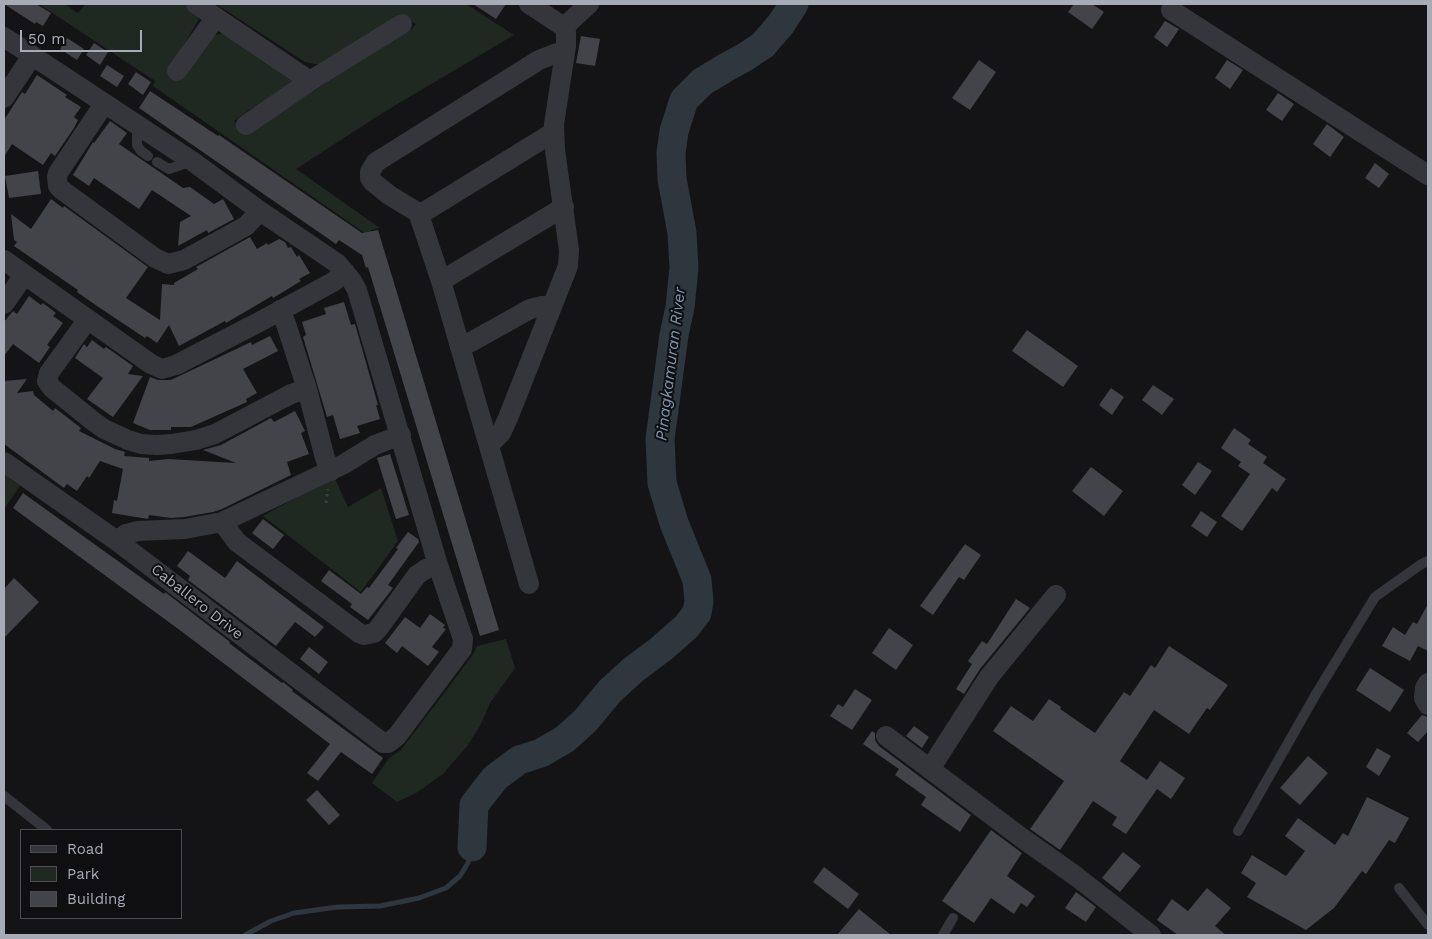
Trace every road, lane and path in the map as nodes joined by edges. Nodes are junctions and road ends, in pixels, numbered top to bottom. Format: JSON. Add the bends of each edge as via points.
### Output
{"nodes":[{"id":1,"x":196,"y":4,"type":"edge"},
{"id":2,"x":529,"y":4,"type":"edge"},
{"id":3,"x":588,"y":4,"type":"edge"},
{"id":4,"x":1171,"y":10,"type":"dead end"},
{"id":5,"x":216,"y":17,"type":"junction"},
{"id":6,"x":402,"y":24,"type":"dead end"},
{"id":7,"x":564,"y":27,"type":"junction"},
{"id":8,"x":4,"y":37,"type":"edge"},
{"id":9,"x":565,"y":53,"type":"junction"},
{"id":10,"x":32,"y":56,"type":"junction"},
{"id":11,"x":177,"y":71,"type":"dead end"},
{"id":12,"x":310,"y":81,"type":"junction"},
{"id":13,"x":4,"y":98,"type":"edge"},
{"id":14,"x":104,"y":104,"type":"junction"},
{"id":15,"x":246,"y":125,"type":"dead end"},
{"id":16,"x":137,"y":126,"type":"junction"},
{"id":17,"x":554,"y":132,"type":"junction"},
{"id":18,"x":148,"y":156,"type":"dead end"},
{"id":19,"x":192,"y":161,"type":"junction"},
{"id":20,"x":157,"y":162,"type":"dead end"},
{"id":21,"x":1428,"y":175,"type":"edge"},
{"id":22,"x":564,"y":207,"type":"junction"},
{"id":23,"x":260,"y":211,"type":"junction"},
{"id":24,"x":420,"y":215,"type":"junction"},
{"id":25,"x":4,"y":260,"type":"edge"},
{"id":26,"x":345,"y":272,"type":"junction"},
{"id":27,"x":24,"y":275,"type":"junction"},
{"id":28,"x":441,"y":281,"type":"junction"},
{"id":29,"x":4,"y":304,"type":"edge"},
{"id":30,"x":551,"y":306,"type":"junction"},
{"id":31,"x":280,"y":310,"type":"junction"},
{"id":32,"x":88,"y":319,"type":"junction"},
{"id":33,"x":460,"y":346,"type":"junction"},
{"id":34,"x":307,"y":389,"type":"junction"},
{"id":35,"x":401,"y":435,"type":"junction"},
{"id":36,"x":489,"y":445,"type":"junction"},
{"id":37,"x":4,"y":462,"type":"edge"},
{"id":38,"x":330,"y":471,"type":"junction"},
{"id":39,"x":222,"y":522,"type":"junction"},
{"id":40,"x":117,"y":541,"type":"junction"},
{"id":41,"x":1428,"y":561,"type":"edge"},
{"id":42,"x":438,"y":565,"type":"junction"},
{"id":43,"x":529,"y":584,"type":"dead end"},
{"id":44,"x":1056,"y":595,"type":"dead end"},
{"id":45,"x":1428,"y":683,"type":"edge"},
{"id":46,"x":1428,"y":705,"type":"edge"},
{"id":47,"x":886,"y":736,"type":"dead end"},
{"id":48,"x":930,"y":769,"type":"junction"},
{"id":49,"x":4,"y":796,"type":"edge"},
{"id":50,"x":46,"y":829,"type":"edge"},
{"id":51,"x":1238,"y":831,"type":"dead end"},
{"id":52,"x":1399,"y":888,"type":"dead end"},
{"id":53,"x":952,"y":918,"type":"dead end"},
{"id":54,"x":1427,"y":922,"type":"edge"},
{"id":55,"x":943,"y":935,"type":"edge"},
{"id":56,"x":1151,"y":935,"type":"edge"}],
"edges":[{"from":1,"to":5,"type":"street"},
{"from":2,"to":7,"type":"street"},
{"from":3,"to":7,"type":"street"},
{"from":4,"to":21,"type":"street"},
{"from":5,"to":11,"type":"street"},
{"from":5,"to":12,"type":"street"},
{"from":6,"to":12,"type":"street"},
{"from":7,"to":9,"type":"street"},
{"from":8,"to":10,"type":"street"},
{"from":9,"to":17,"type":"street"},
{"from":9,"to":24,"type":"street","via":[[539,60],[376,162],[370,172],[373,182]]},
{"from":10,"to":13,"type":"street"},
{"from":10,"to":14,"type":"street"},
{"from":12,"to":15,"type":"street"},
{"from":14,"to":16,"type":"street"},
{"from":14,"to":23,"type":"street","via":[[58,173],[57,182],[62,190],[155,258],[168,264],[184,260],[246,226]]},
{"from":16,"to":18,"type":"lane","via":[[137,145]]},
{"from":16,"to":19,"type":"street"},
{"from":17,"to":22,"type":"street"},
{"from":17,"to":24,"type":"street"},
{"from":19,"to":20,"type":"lane","via":[[169,169]]},
{"from":19,"to":23,"type":"street"},
{"from":22,"to":28,"type":"street"},
{"from":22,"to":30,"type":"street","via":[[570,258]]},
{"from":23,"to":26,"type":"street","via":[[334,261]]},
{"from":24,"to":28,"type":"street"},
{"from":25,"to":27,"type":"street"},
{"from":26,"to":31,"type":"street","via":[[333,282]]},
{"from":26,"to":35,"type":"street","via":[[357,290]]},
{"from":27,"to":29,"type":"street"},
{"from":27,"to":32,"type":"street"},
{"from":28,"to":33,"type":"street"},
{"from":30,"to":33,"type":"street","via":[[530,309]]},
{"from":30,"to":36,"type":"street","via":[[508,418],[501,433]]},
{"from":31,"to":32,"type":"street","via":[[176,365],[162,369]]},
{"from":31,"to":34,"type":"street"},
{"from":32,"to":34,"type":"street","via":[[49,373],[48,381],[55,391],[93,421],[128,440],[157,445],[196,440]]},
{"from":33,"to":36,"type":"street"},
{"from":34,"to":38,"type":"street"},
{"from":35,"to":38,"type":"street","via":[[375,445]]},
{"from":35,"to":42,"type":"street"},
{"from":36,"to":43,"type":"street"},
{"from":37,"to":40,"type":"street","name":"Caballero Drive"},
{"from":38,"to":39,"type":"street"},
{"from":39,"to":40,"type":"street","via":[[184,529],[138,531]]},
{"from":39,"to":42,"type":"street","via":[[237,542],[364,635],[378,629],[417,575]]},
{"from":40,"to":42,"type":"street","name":"Caballero Drive","via":[[383,743],[397,736],[459,654],[463,644]]},
{"from":41,"to":51,"type":"lane","via":[[1375,597]]},
{"from":44,"to":48,"type":"street","via":[[989,676]]},
{"from":45,"to":46,"type":"street","via":[[1424,698]]},
{"from":47,"to":48,"type":"street"},
{"from":48,"to":56,"type":"street"},
{"from":49,"to":50,"type":"lane"},
{"from":52,"to":54,"type":"lane"},
{"from":53,"to":55,"type":"lane"}]}
